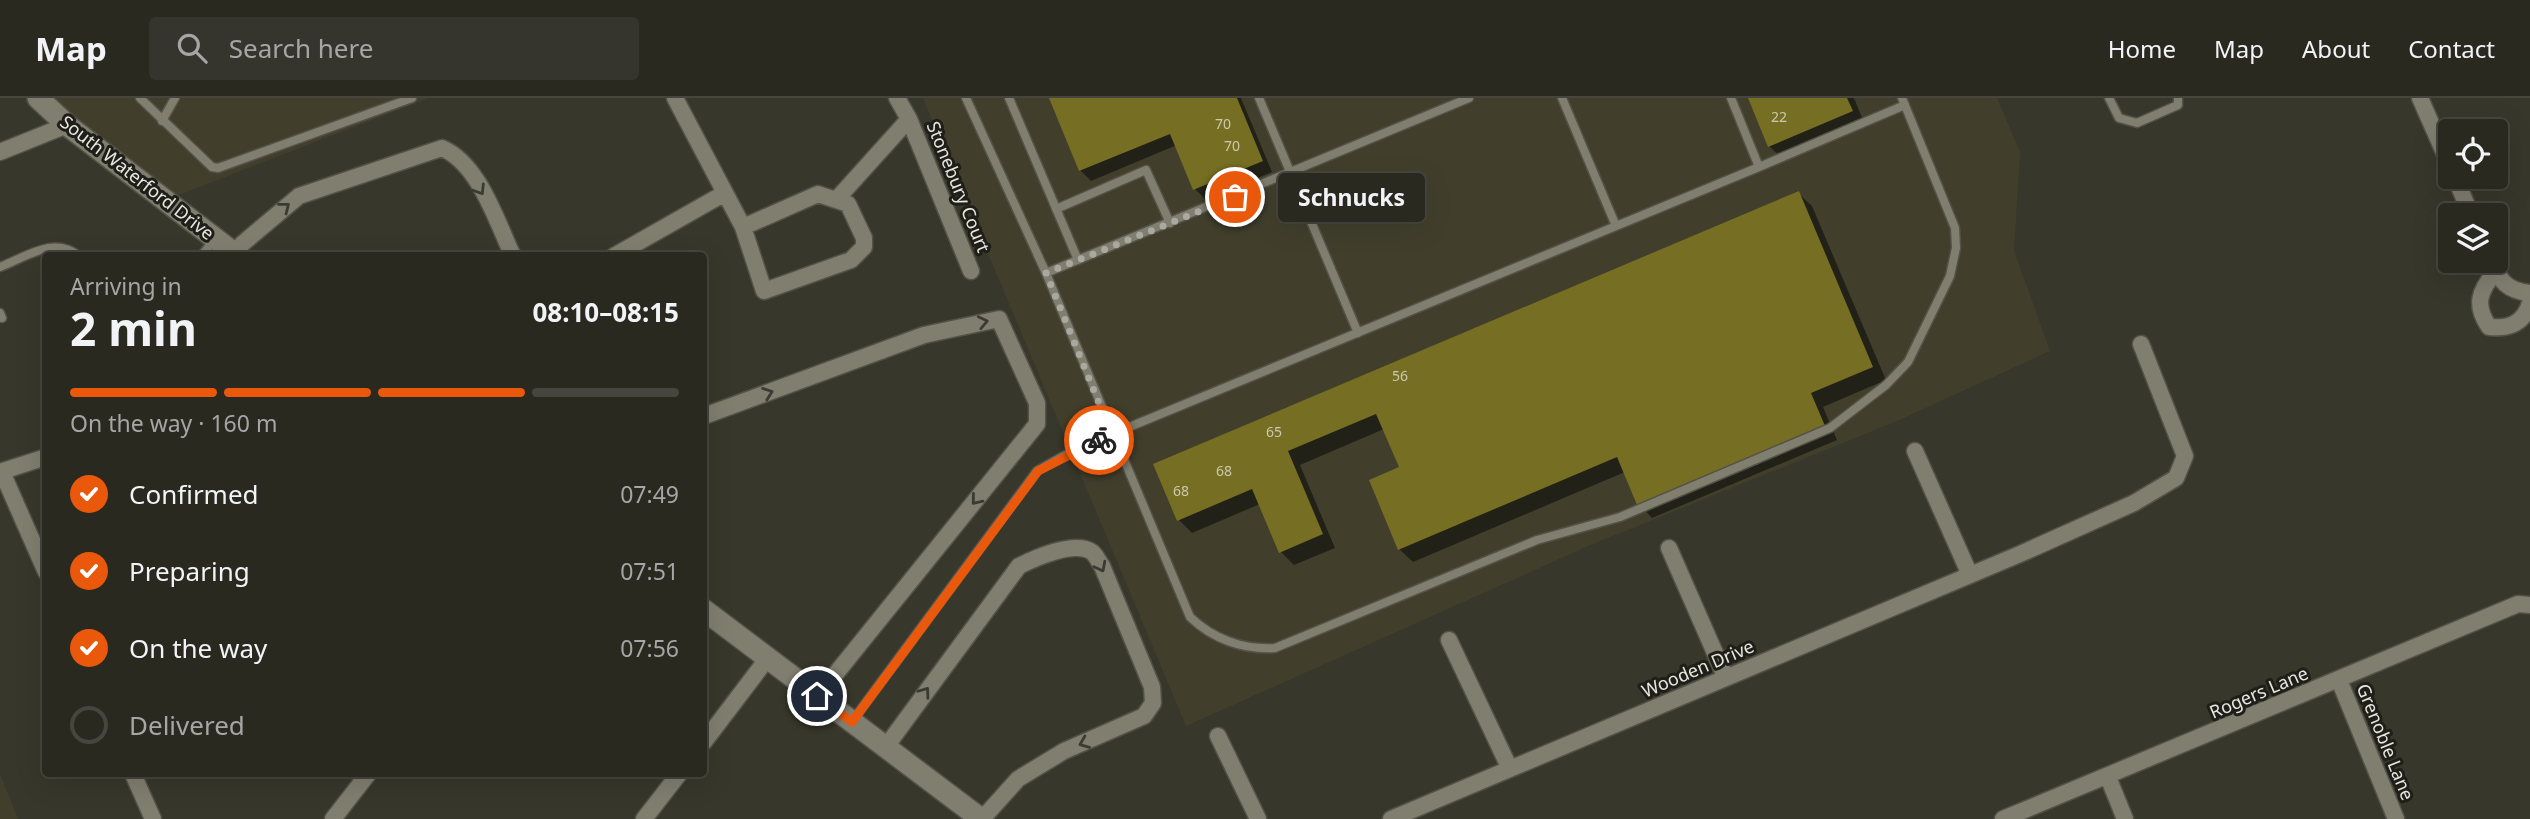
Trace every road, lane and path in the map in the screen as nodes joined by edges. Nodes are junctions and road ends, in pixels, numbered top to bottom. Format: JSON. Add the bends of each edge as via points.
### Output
{"nodes":[{"id":1,"x":38,"y":98,"type":"edge"},
{"id":2,"x":140,"y":98,"type":"edge"},
{"id":3,"x":175,"y":98,"type":"edge"},
{"id":4,"x":412,"y":98,"type":"edge"},
{"id":5,"x":675,"y":98,"type":"edge"},
{"id":6,"x":897,"y":98,"type":"edge"},
{"id":7,"x":967,"y":98,"type":"edge"},
{"id":8,"x":1009,"y":98,"type":"edge"},
{"id":9,"x":1259,"y":98,"type":"edge"},
{"id":10,"x":1469,"y":98,"type":"edge"},
{"id":11,"x":1562,"y":98,"type":"edge"},
{"id":12,"x":1731,"y":98,"type":"edge"},
{"id":13,"x":2109,"y":98,"type":"edge"},
{"id":14,"x":2178,"y":98,"type":"edge"},
{"id":15,"x":2420,"y":98,"type":"edge"},
{"id":16,"x":1904,"y":101,"type":"edge"},
{"id":17,"x":909,"y":119,"type":"junction"},
{"id":18,"x":162,"y":121,"type":"junction"},
{"id":19,"x":67,"y":125,"type":"junction"},
{"id":20,"x":2438,"y":139,"type":"edge"},
{"id":21,"x":0,"y":152,"type":"edge"},
{"id":22,"x":1759,"y":167,"type":"junction"},
{"id":23,"x":1291,"y":174,"type":"junction"},
{"id":24,"x":725,"y":193,"type":"junction"},
{"id":25,"x":835,"y":200,"type":"junction"},
{"id":26,"x":1056,"y":209,"type":"junction"},
{"id":27,"x":1170,"y":223,"type":"junction"},
{"id":28,"x":1616,"y":226,"type":"junction"},
{"id":29,"x":743,"y":227,"type":"junction"},
{"id":30,"x":215,"y":238,"type":"junction"},
{"id":31,"x":75,"y":252,"type":"edge"},
{"id":32,"x":204,"y":252,"type":"edge"},
{"id":33,"x":233,"y":252,"type":"edge"},
{"id":34,"x":238,"y":252,"type":"edge"},
{"id":35,"x":511,"y":252,"type":"edge"},
{"id":36,"x":621,"y":252,"type":"edge"},
{"id":37,"x":1078,"y":260,"type":"junction"},
{"id":38,"x":0,"y":267,"type":"edge"},
{"id":39,"x":971,"y":271,"type":"dead end"},
{"id":40,"x":1046,"y":273,"type":"junction"},
{"id":41,"x":2490,"y":273,"type":"edge"},
{"id":42,"x":2496,"y":273,"type":"edge"},
{"id":43,"x":2530,"y":293,"type":"edge"},
{"id":44,"x":2530,"y":303,"type":"edge"},
{"id":45,"x":1358,"y":333,"type":"junction"},
{"id":46,"x":2141,"y":344,"type":"dead end"},
{"id":47,"x":707,"y":415,"type":"edge"},
{"id":48,"x":1112,"y":435,"type":"junction"},
{"id":49,"x":1915,"y":451,"type":"dead end"},
{"id":50,"x":42,"y":458,"type":"edge"},
{"id":51,"x":1,"y":472,"type":"edge"},
{"id":52,"x":1669,"y":548,"type":"dead end"},
{"id":53,"x":42,"y":563,"type":"edge"},
{"id":54,"x":1970,"y":575,"type":"junction"},
{"id":55,"x":2530,"y":605,"type":"edge"},
{"id":56,"x":707,"y":612,"type":"edge"},
{"id":57,"x":1448,"y":640,"type":"dead end"},
{"id":58,"x":767,"y":659,"type":"junction"},
{"id":59,"x":1726,"y":678,"type":"junction"},
{"id":60,"x":2339,"y":680,"type":"junction"},
{"id":61,"x":817,"y":696,"type":"junction"},
{"id":62,"x":852,"y":722,"type":"junction"},
{"id":63,"x":1218,"y":736,"type":"dead end"},
{"id":64,"x":707,"y":738,"type":"edge"},
{"id":65,"x":885,"y":748,"type":"junction"},
{"id":66,"x":1510,"y":769,"type":"junction"},
{"id":67,"x":2108,"y":776,"type":"junction"},
{"id":68,"x":134,"y":777,"type":"edge"},
{"id":69,"x":366,"y":777,"type":"edge"},
{"id":70,"x":677,"y":777,"type":"edge"},
{"id":71,"x":975,"y":817,"type":"edge"},
{"id":72,"x":153,"y":819,"type":"edge"},
{"id":73,"x":333,"y":819,"type":"edge"},
{"id":74,"x":644,"y":819,"type":"edge"},
{"id":75,"x":1258,"y":819,"type":"edge"},
{"id":76,"x":1391,"y":819,"type":"edge"},
{"id":77,"x":2003,"y":819,"type":"edge"},
{"id":78,"x":2125,"y":819,"type":"edge"},
{"id":79,"x":2396,"y":819,"type":"edge"}],
"edges":[{"from":1,"to":19,"type":"street","name":"South Waterford Drive"},
{"from":2,"to":18,"type":"lane"},
{"from":3,"to":18,"type":"lane"},
{"from":4,"to":18,"type":"lane","via":[[220,168],[212,167]]},
{"from":5,"to":24,"type":"street"},
{"from":6,"to":17,"type":"street","name":"Stonebury Court"},
{"from":7,"to":40,"type":"lane"},
{"from":8,"to":26,"type":"lane"},
{"from":9,"to":23,"type":"lane"},
{"from":10,"to":23,"type":"lane"},
{"from":11,"to":28,"type":"lane"},
{"from":12,"to":22,"type":"lane"},
{"from":13,"to":14,"type":"lane","via":[[2119,118],[2137,124],[2178,105]]},
{"from":15,"to":20,"type":"street"},
{"from":16,"to":22,"type":"lane"},
{"from":16,"to":48,"type":"lane","via":[[1955,228],[1956,248],[1950,276],[1908,362],[1830,428],[1620,517],[1537,540],[1275,648],[1246,647],[1204,630],[1190,617]]},
{"from":17,"to":25,"type":"street","name":"Stonebury Court"},
{"from":17,"to":39,"type":"street","name":"Stonebury Court"},
{"from":19,"to":21,"type":"street"},
{"from":19,"to":30,"type":"street","name":"South Waterford Drive"},
{"from":22,"to":28,"type":"lane"},
{"from":23,"to":27,"type":"lane"},
{"from":23,"to":45,"type":"lane"},
{"from":24,"to":29,"type":"street"},
{"from":24,"to":36,"type":"street"},
{"from":25,"to":29,"type":"street","via":[[818,194]]},
{"from":25,"to":29,"type":"street","via":[[848,204],[864,247],[851,260],[778,288],[764,291]]},
{"from":26,"to":27,"type":"lane","via":[[1146,170]]},
{"from":26,"to":37,"type":"lane"},
{"from":27,"to":37,"type":"lane"},
{"from":28,"to":45,"type":"lane"},
{"from":30,"to":32,"type":"lane"},
{"from":30,"to":33,"type":"street","name":"South Waterford Drive"},
{"from":31,"to":38,"type":"lane","via":[[57,244]]},
{"from":34,"to":35,"type":"street","one_way":true,"via":[[299,196],[442,148],[457,155]]},
{"from":37,"to":40,"type":"lane"},
{"from":40,"to":48,"type":"lane"},
{"from":41,"to":44,"type":"street","via":[[2479,312],[2489,327],[2504,329],[2519,322]]},
{"from":42,"to":43,"type":"street","via":[[2510,288]]},
{"from":45,"to":48,"type":"lane"},
{"from":46,"to":54,"type":"street","name":"Wooden Drive","via":[[2185,456],[2176,478],[2134,503]]},
{"from":47,"to":61,"type":"street","one_way":true,"via":[[924,335],[999,319],[1037,403],[1037,424]]},
{"from":48,"to":62,"type":"lane","via":[[1038,471]]},
{"from":49,"to":54,"type":"street"},
{"from":50,"to":51,"type":"street"},
{"from":51,"to":53,"type":"street"},
{"from":52,"to":59,"type":"street"},
{"from":54,"to":59,"type":"street","name":"Wooden Drive"},
{"from":55,"to":60,"type":"street","name":"Rogers Lane","via":[[2518,604]]},
{"from":56,"to":58,"type":"street"},
{"from":57,"to":66,"type":"street"},
{"from":58,"to":61,"type":"street"},
{"from":58,"to":64,"type":"street"},
{"from":59,"to":66,"type":"street","name":"Wooden Drive"},
{"from":60,"to":67,"type":"street","name":"Rogers Lane"},
{"from":60,"to":79,"type":"street","name":"Grenoble Lane"},
{"from":61,"to":62,"type":"street"},
{"from":62,"to":65,"type":"street"},
{"from":63,"to":75,"type":"street"},
{"from":65,"to":71,"type":"street"},
{"from":65,"to":71,"type":"street","one_way":true,"via":[[1019,566],[1041,555],[1079,548],[1092,552],[1152,687],[1153,704],[1144,716],[1064,751],[1018,779]]},
{"from":66,"to":76,"type":"street","name":"Wooden Drive"},
{"from":67,"to":77,"type":"street","name":"Rogers Lane"},
{"from":67,"to":78,"type":"street"},
{"from":68,"to":72,"type":"street"},
{"from":69,"to":73,"type":"street"},
{"from":70,"to":74,"type":"street"}]}
